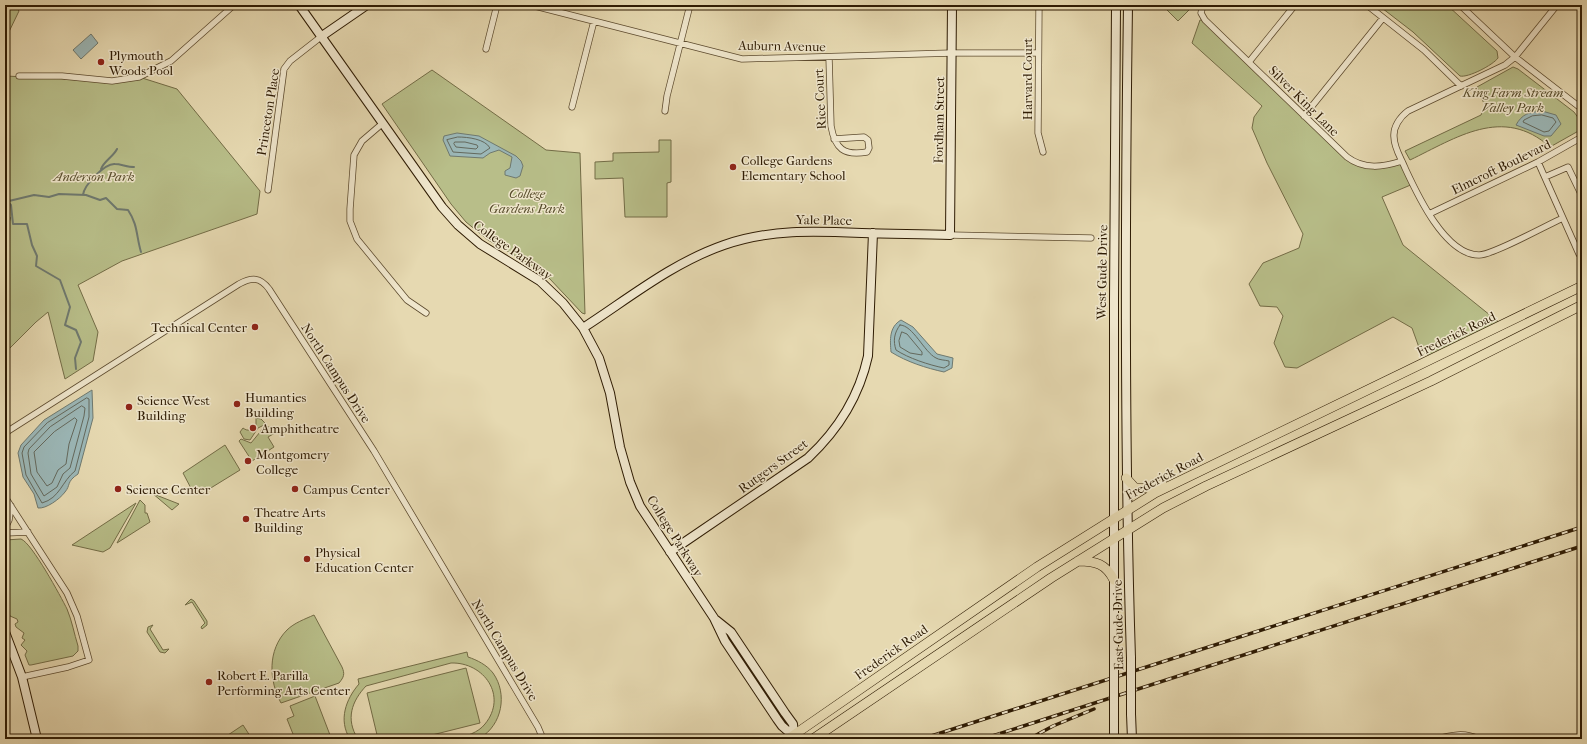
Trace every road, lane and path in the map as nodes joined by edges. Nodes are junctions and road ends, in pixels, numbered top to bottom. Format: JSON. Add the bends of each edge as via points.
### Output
{"nodes":[{"id":1,"x":234,"y":5,"type":"edge"},
{"id":2,"x":299,"y":5,"type":"edge"},
{"id":3,"x":367,"y":5,"type":"edge"},
{"id":4,"x":497,"y":5,"type":"edge"},
{"id":5,"x":531,"y":5,"type":"edge"},
{"id":6,"x":690,"y":5,"type":"edge"},
{"id":7,"x":952,"y":5,"type":"edge"},
{"id":8,"x":1039,"y":5,"type":"edge"},
{"id":9,"x":1116,"y":5,"type":"edge"},
{"id":10,"x":1128,"y":5,"type":"edge"},
{"id":11,"x":1203,"y":5,"type":"edge"},
{"id":12,"x":1295,"y":5,"type":"edge"},
{"id":13,"x":1366,"y":5,"type":"edge"},
{"id":14,"x":1460,"y":5,"type":"edge"},
{"id":15,"x":1557,"y":5,"type":"edge"},
{"id":16,"x":1383,"y":18,"type":"junction"},
{"id":17,"x":594,"y":21,"type":"junction"},
{"id":18,"x":322,"y":36,"type":"junction"},
{"id":19,"x":680,"y":44,"type":"junction"},
{"id":20,"x":486,"y":49,"type":"dead end"},
{"id":21,"x":952,"y":53,"type":"junction"},
{"id":22,"x":1038,"y":53,"type":"junction"},
{"id":23,"x":829,"y":57,"type":"junction"},
{"id":24,"x":1516,"y":57,"type":"junction"},
{"id":25,"x":1249,"y":62,"type":"junction"},
{"id":26,"x":19,"y":76,"type":"dead end"},
{"id":27,"x":1461,"y":86,"type":"junction"},
{"id":28,"x":572,"y":107,"type":"dead end"},
{"id":29,"x":1582,"y":109,"type":"edge"},
{"id":30,"x":665,"y":111,"type":"dead end"},
{"id":31,"x":1304,"y":116,"type":"junction"},
{"id":32,"x":383,"y":123,"type":"junction"},
{"id":33,"x":1582,"y":137,"type":"edge"},
{"id":34,"x":834,"y":139,"type":"junction"},
{"id":35,"x":1043,"y":152,"type":"dead end"},
{"id":36,"x":1402,"y":161,"type":"junction"},
{"id":37,"x":1538,"y":162,"type":"junction"},
{"id":38,"x":1545,"y":177,"type":"junction"},
{"id":39,"x":268,"y":190,"type":"dead end"},
{"id":40,"x":1582,"y":196,"type":"edge"},
{"id":41,"x":1429,"y":214,"type":"junction"},
{"id":42,"x":1563,"y":218,"type":"junction"},
{"id":43,"x":873,"y":233,"type":"junction"},
{"id":44,"x":950,"y":235,"type":"junction"},
{"id":45,"x":1090,"y":238,"type":"dead end"},
{"id":46,"x":1582,"y":252,"type":"edge"},
{"id":47,"x":1582,"y":286,"type":"edge"},
{"id":48,"x":1582,"y":305,"type":"edge"},
{"id":49,"x":426,"y":313,"type":"dead end"},
{"id":50,"x":583,"y":328,"type":"junction"},
{"id":51,"x":5,"y":433,"type":"edge"},
{"id":52,"x":1126,"y":478,"type":"junction"},
{"id":53,"x":1178,"y":482,"type":"junction"},
{"id":54,"x":5,"y":497,"type":"edge"},
{"id":55,"x":11,"y":506,"type":"junction"},
{"id":56,"x":1128,"y":510,"type":"junction"},
{"id":57,"x":1114,"y":519,"type":"junction"},
{"id":58,"x":5,"y":528,"type":"edge"},
{"id":59,"x":1128,"y":529,"type":"junction"},
{"id":60,"x":28,"y":532,"type":"junction"},
{"id":61,"x":5,"y":533,"type":"edge"},
{"id":62,"x":1114,"y":538,"type":"junction"},
{"id":63,"x":670,"y":552,"type":"junction"},
{"id":64,"x":1078,"y":561,"type":"junction"},
{"id":65,"x":1114,"y":580,"type":"junction"},
{"id":66,"x":5,"y":632,"type":"edge"},
{"id":67,"x":22,"y":677,"type":"junction"},
{"id":68,"x":793,"y":738,"type":"edge"},
{"id":69,"x":38,"y":739,"type":"edge"},
{"id":70,"x":543,"y":739,"type":"edge"},
{"id":71,"x":813,"y":739,"type":"edge"},
{"id":72,"x":1114,"y":739,"type":"edge"},
{"id":73,"x":1132,"y":739,"type":"edge"},
{"id":74,"x":1437,"y":739,"type":"edge"},
{"id":75,"x":1478,"y":739,"type":"edge"}],
"edges":[{"from":1,"to":26,"type":"street","via":[[171,60],[139,77],[112,81],[62,76]]},
{"from":2,"to":18,"type":"street","name":"College Parkway"},
{"from":3,"to":18,"type":"street","name":"Princeton Place"},
{"from":4,"to":20,"type":"street"},
{"from":5,"to":17,"type":"street","name":"Auburn Avenue"},
{"from":6,"to":19,"type":"street"},
{"from":7,"to":21,"type":"street","name":"Fordham Street"},
{"from":8,"to":22,"type":"street","name":"Harvard Court"},
{"from":9,"to":57,"type":"street","name":"West Gude Drive"},
{"from":10,"to":52,"type":"street","name":"West Gude Drive","via":[[1125,239]]},
{"from":11,"to":25,"type":"street","name":"Silver King Lane","via":[[1201,13],[1205,20]]},
{"from":12,"to":25,"type":"street"},
{"from":13,"to":16,"type":"street"},
{"from":14,"to":24,"type":"street"},
{"from":15,"to":24,"type":"street"},
{"from":16,"to":27,"type":"street","via":[[1424,50]]},
{"from":16,"to":31,"type":"street"},
{"from":17,"to":19,"type":"street","name":"Auburn Avenue"},
{"from":17,"to":28,"type":"street"},
{"from":18,"to":32,"type":"street","name":"College Parkway"},
{"from":18,"to":39,"type":"street","name":"Princeton Place","via":[[290,61],[284,69]]},
{"from":19,"to":23,"type":"street","name":"Auburn Avenue","via":[[742,59]]},
{"from":19,"to":30,"type":"street"},
{"from":21,"to":22,"type":"street","name":"Auburn Avenue"},
{"from":21,"to":23,"type":"street","name":"Auburn Avenue"},
{"from":21,"to":44,"type":"street","name":"Fordham Street"},
{"from":22,"to":35,"type":"street","name":"Harvard Court","via":[[1038,133]]},
{"from":23,"to":34,"type":"street","name":"Rice Court","via":[[831,126]]},
{"from":24,"to":27,"type":"street","via":[[1497,70]]},
{"from":24,"to":29,"type":"street"},
{"from":25,"to":31,"type":"street","name":"Silver King Lane"},
{"from":27,"to":36,"type":"street","via":[[1402,116],[1394,136],[1396,149]]},
{"from":31,"to":36,"type":"street","name":"Silver King Lane","via":[[1353,162],[1380,167]]},
{"from":32,"to":49,"type":"street","via":[[362,141],[354,155],[350,221],[357,239],[408,300]]},
{"from":32,"to":50,"type":"street","name":"College Parkway","via":[[442,207],[458,225],[480,244],[540,281],[563,303]]},
{"from":33,"to":37,"type":"street","name":"Elmcroft Boulevard"},
{"from":34,"to":34,"type":"street","name":"Rice Court","via":[[848,153],[867,152],[869,148],[868,140],[864,137]]},
{"from":36,"to":41,"type":"street"},
{"from":37,"to":38,"type":"street"},
{"from":37,"to":41,"type":"street","name":"Elmcroft Boulevard"},
{"from":38,"to":40,"type":"street","via":[[1568,167]]},
{"from":38,"to":42,"type":"street"},
{"from":41,"to":42,"type":"street","via":[[1457,245],[1470,253],[1480,255]]},
{"from":42,"to":46,"type":"street","via":[[1579,254]]},
{"from":43,"to":44,"type":"street","name":"Yale Place"},
{"from":43,"to":50,"type":"street","name":"Yale Place","via":[[783,232],[724,244],[673,269]]},
{"from":43,"to":63,"type":"street","name":"Rutgers Street","via":[[868,356],[857,390],[844,417],[826,441],[808,458]]},
{"from":44,"to":45,"type":"street","name":"Yale Place"},
{"from":47,"to":53,"type":"main road","name":"Frederick Road"},
{"from":48,"to":59,"type":"main road","via":[[1431,381],[1206,486]]},
{"from":50,"to":63,"type":"street","name":"College Parkway","via":[[599,358],[610,393],[620,447],[630,482],[640,506]]},
{"from":51,"to":70,"type":"street","name":"North Campus Drive","via":[[239,284],[258,278],[269,289],[373,450],[528,709]]},
{"from":52,"to":53,"type":"main road","via":[[1133,487],[1142,489]]},
{"from":52,"to":56,"type":"street","name":"West Gude Drive"},
{"from":53,"to":56,"type":"main road","name":"Frederick Road"},
{"from":54,"to":55,"type":"street"},
{"from":55,"to":58,"type":"street"},
{"from":55,"to":60,"type":"street"},
{"from":56,"to":57,"type":"main road","name":"Frederick Road"},
{"from":56,"to":59,"type":"street","name":"East Gude Drive"},
{"from":57,"to":62,"type":"street","name":"West Gude Drive"},
{"from":57,"to":68,"type":"main road","name":"Frederick Road","via":[[1037,567]]},
{"from":59,"to":62,"type":"main road"},
{"from":59,"to":73,"type":"street","name":"East Gude Drive","bridge":true},
{"from":60,"to":61,"type":"street"},
{"from":60,"to":67,"type":"street","via":[[61,582],[72,604],[89,660],[68,668]]},
{"from":62,"to":64,"type":"main road"},
{"from":62,"to":65,"type":"street","name":"East Gude Drive"},
{"from":63,"to":68,"type":"street","name":"College Parkway","via":[[714,618],[731,632],[793,724]]},
{"from":64,"to":65,"type":"main road","via":[[1102,564]]},
{"from":64,"to":71,"type":"main road"},
{"from":65,"to":72,"type":"street","name":"East Gude Drive","bridge":true},
{"from":66,"to":67,"type":"street"},
{"from":67,"to":69,"type":"street"},
{"from":74,"to":75,"type":"street","via":[[1461,734]]}]}
